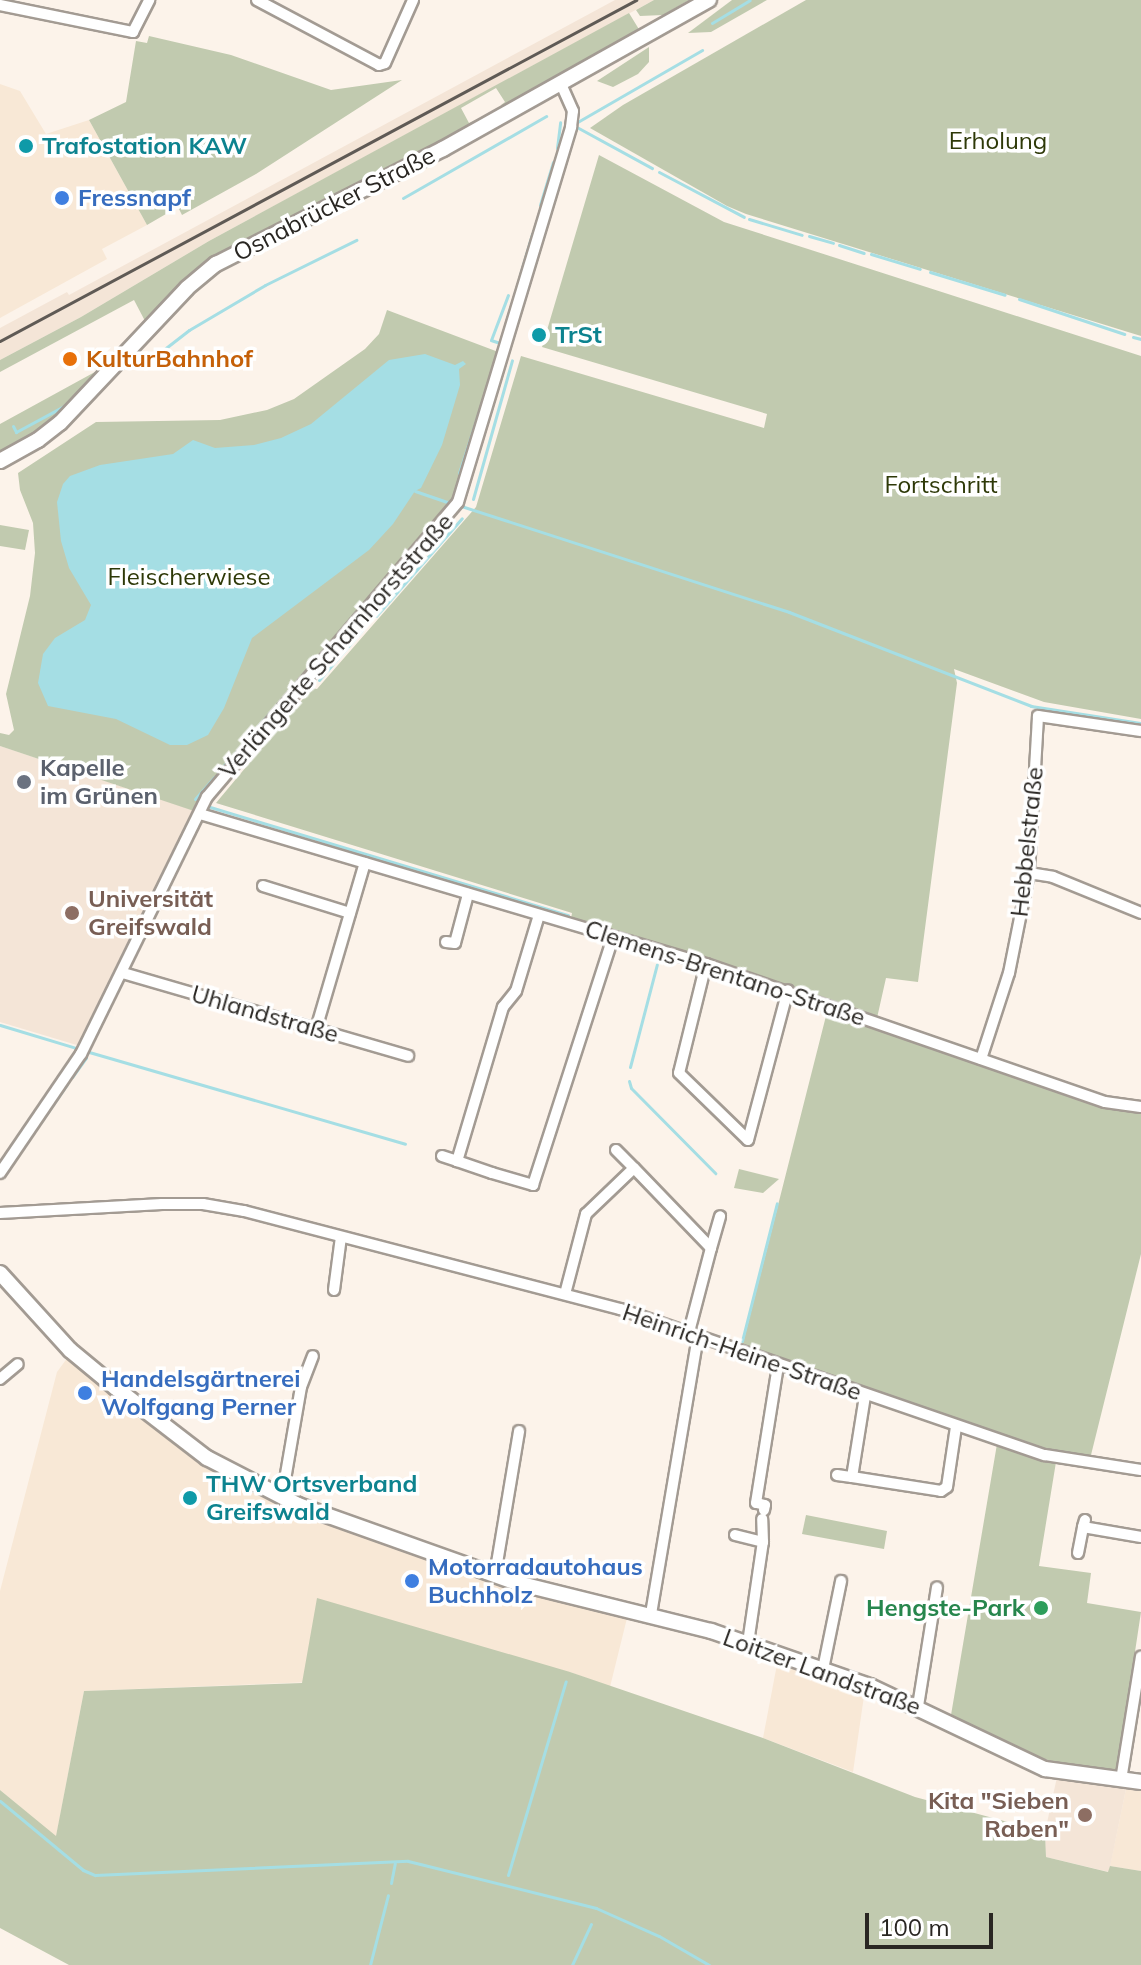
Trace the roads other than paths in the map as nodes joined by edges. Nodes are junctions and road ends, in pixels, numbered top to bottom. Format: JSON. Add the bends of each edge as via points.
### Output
{"nodes":[{"id":1,"x":149,"y":0,"type":"edge"},
{"id":2,"x":257,"y":0,"type":"edge"},
{"id":3,"x":413,"y":0,"type":"edge"},
{"id":4,"x":709,"y":0,"type":"edge"},
{"id":5,"x":0,"y":5,"type":"edge"},
{"id":6,"x":560,"y":82,"type":"junction"},
{"id":7,"x":0,"y":461,"type":"edge"},
{"id":8,"x":1141,"y":731,"type":"edge"},
{"id":9,"x":200,"y":814,"type":"junction"},
{"id":10,"x":365,"y":863,"type":"junction"},
{"id":11,"x":1029,"y":873,"type":"junction"},
{"id":12,"x":263,"y":886,"type":"dead end"},
{"id":13,"x":468,"y":894,"type":"junction"},
{"id":14,"x":350,"y":913,"type":"junction"},
{"id":15,"x":1141,"y":913,"type":"edge"},
{"id":16,"x":539,"y":915,"type":"junction"},
{"id":17,"x":613,"y":937,"type":"junction"},
{"id":18,"x":446,"y":942,"type":"dead end"},
{"id":19,"x":706,"y":964,"type":"junction"},
{"id":20,"x":123,"y":973,"type":"junction"},
{"id":21,"x":788,"y":990,"type":"junction"},
{"id":22,"x":316,"y":1029,"type":"junction"},
{"id":23,"x":408,"y":1056,"type":"dead end"},
{"id":24,"x":981,"y":1059,"type":"junction"},
{"id":25,"x":1141,"y":1107,"type":"edge"},
{"id":26,"x":616,"y":1150,"type":"dead end"},
{"id":27,"x":442,"y":1156,"type":"dead end"},
{"id":28,"x":457,"y":1161,"type":"junction"},
{"id":29,"x":634,"y":1168,"type":"junction"},
{"id":30,"x":0,"y":1173,"type":"edge"},
{"id":31,"x":0,"y":1213,"type":"edge"},
{"id":32,"x":720,"y":1216,"type":"dead end"},
{"id":33,"x":341,"y":1237,"type":"junction"},
{"id":34,"x":711,"y":1248,"type":"junction"},
{"id":35,"x":0,"y":1273,"type":"edge"},
{"id":36,"x":334,"y":1290,"type":"dead end"},
{"id":37,"x":565,"y":1294,"type":"junction"},
{"id":38,"x":694,"y":1334,"type":"junction"},
{"id":39,"x":313,"y":1356,"type":"dead end"},
{"id":40,"x":18,"y":1364,"type":"dead end"},
{"id":41,"x":778,"y":1366,"type":"junction"},
{"id":42,"x":0,"y":1379,"type":"edge"},
{"id":43,"x":865,"y":1396,"type":"junction"},
{"id":44,"x":956,"y":1427,"type":"junction"},
{"id":45,"x":519,"y":1431,"type":"dead end"},
{"id":46,"x":1141,"y":1470,"type":"edge"},
{"id":47,"x":837,"y":1475,"type":"dead end"},
{"id":48,"x":852,"y":1477,"type":"junction"},
{"id":49,"x":282,"y":1497,"type":"junction"},
{"id":50,"x":735,"y":1535,"type":"dead end"},
{"id":51,"x":1141,"y":1537,"type":"edge"},
{"id":52,"x":763,"y":1542,"type":"junction"},
{"id":53,"x":1078,"y":1553,"type":"dead end"},
{"id":54,"x":495,"y":1575,"type":"junction"},
{"id":55,"x":841,"y":1581,"type":"dead end"},
{"id":56,"x":937,"y":1588,"type":"dead end"},
{"id":57,"x":651,"y":1614,"type":"junction"},
{"id":58,"x":748,"y":1643,"type":"junction"},
{"id":59,"x":1141,"y":1657,"type":"edge"},
{"id":60,"x":823,"y":1669,"type":"junction"},
{"id":61,"x":918,"y":1706,"type":"junction"},
{"id":62,"x":1121,"y":1780,"type":"junction"},
{"id":63,"x":1141,"y":1782,"type":"edge"}],
"edges":[{"from":1,"to":5,"type":"street","via":[[133,32]]},
{"from":2,"to":3,"type":"street","via":[[379,65],[385,63]]},
{"from":4,"to":6,"type":"main road","name":"Osnabrücker Straße"},
{"from":6,"to":7,"type":"main road","name":"Osnabrücker Straße","via":[[443,149],[216,264],[60,423]]},
{"from":6,"to":9,"type":"street","name":"Verlängerte Scharnhorststraße","via":[[573,111],[571,127],[456,505],[207,797]]},
{"from":8,"to":11,"type":"street","name":"Hebbelstraße","via":[[1038,716]]},
{"from":9,"to":10,"type":"street","name":"Clemens-Brentano-Straße"},
{"from":9,"to":20,"type":"street","name":"Verlängerte Scharnhorststraße"},
{"from":10,"to":13,"type":"street","name":"Clemens-Brentano-Straße"},
{"from":10,"to":14,"type":"street"},
{"from":11,"to":15,"type":"street","via":[[1053,877]]},
{"from":11,"to":24,"type":"street","name":"Hebbelstraße","via":[[1009,973]]},
{"from":12,"to":14,"type":"street"},
{"from":13,"to":16,"type":"street","name":"Clemens-Brentano-Straße"},
{"from":13,"to":18,"type":"street","via":[[455,943]]},
{"from":14,"to":22,"type":"street"},
{"from":16,"to":17,"type":"street","name":"Clemens-Brentano-Straße"},
{"from":16,"to":28,"type":"street","via":[[516,991],[503,1007]]},
{"from":17,"to":19,"type":"street","name":"Clemens-Brentano-Straße"},
{"from":17,"to":28,"type":"street","via":[[533,1185]]},
{"from":19,"to":21,"type":"street","name":"Clemens-Brentano-Straße"},
{"from":19,"to":21,"type":"street","via":[[679,1073],[748,1140]]},
{"from":20,"to":22,"type":"street","name":"Uhlandstraße"},
{"from":20,"to":30,"type":"street","name":"Verlängerte Scharnhorststraße","via":[[81,1054]]},
{"from":21,"to":24,"type":"street","name":"Clemens-Brentano-Straße"},
{"from":22,"to":23,"type":"street","name":"Uhlandstraße"},
{"from":24,"to":25,"type":"street","name":"Clemens-Brentano-Straße","via":[[1105,1102]]},
{"from":26,"to":29,"type":"street"},
{"from":27,"to":28,"type":"street"},
{"from":29,"to":34,"type":"street"},
{"from":29,"to":37,"type":"street","via":[[586,1214]]},
{"from":31,"to":33,"type":"street","name":"Heinrich-Heine-Straße","via":[[203,1204]]},
{"from":32,"to":34,"type":"street"},
{"from":33,"to":36,"type":"street"},
{"from":33,"to":37,"type":"street","name":"Heinrich-Heine-Straße"},
{"from":34,"to":38,"type":"street"},
{"from":35,"to":49,"type":"main road","name":"Loitzer Landstraße","via":[[70,1350],[116,1388],[207,1458]]},
{"from":37,"to":38,"type":"street","name":"Heinrich-Heine-Straße"},
{"from":38,"to":41,"type":"street","name":"Heinrich-Heine-Straße"},
{"from":38,"to":57,"type":"street"},
{"from":39,"to":49,"type":"street","via":[[301,1387]]},
{"from":40,"to":42,"type":"street"},
{"from":41,"to":43,"type":"street","name":"Heinrich-Heine-Straße"},
{"from":41,"to":52,"type":"street","via":[[756,1503],[765,1505]]},
{"from":43,"to":44,"type":"street","name":"Heinrich-Heine-Straße"},
{"from":43,"to":48,"type":"street"},
{"from":44,"to":46,"type":"street","name":"Heinrich-Heine-Straße","via":[[1058,1458]]},
{"from":44,"to":48,"type":"street","via":[[947,1487],[941,1491]]},
{"from":45,"to":54,"type":"street"},
{"from":47,"to":48,"type":"street"},
{"from":49,"to":54,"type":"main road","name":"Loitzer Landstraße"},
{"from":50,"to":52,"type":"street"},
{"from":51,"to":53,"type":"street","via":[[1084,1524]]},
{"from":52,"to":58,"type":"street"},
{"from":54,"to":57,"type":"main road","name":"Loitzer Landstraße"},
{"from":55,"to":60,"type":"street"},
{"from":56,"to":61,"type":"street"},
{"from":57,"to":58,"type":"main road","name":"Loitzer Landstraße"},
{"from":58,"to":60,"type":"main road","name":"Loitzer Landstraße"},
{"from":59,"to":62,"type":"street"},
{"from":60,"to":61,"type":"main road","name":"Loitzer Landstraße"},
{"from":61,"to":62,"type":"main road","name":"Loitzer Landstraße","via":[[1036,1765]]},
{"from":62,"to":63,"type":"main road","name":"Loitzer Landstraße"}]}
